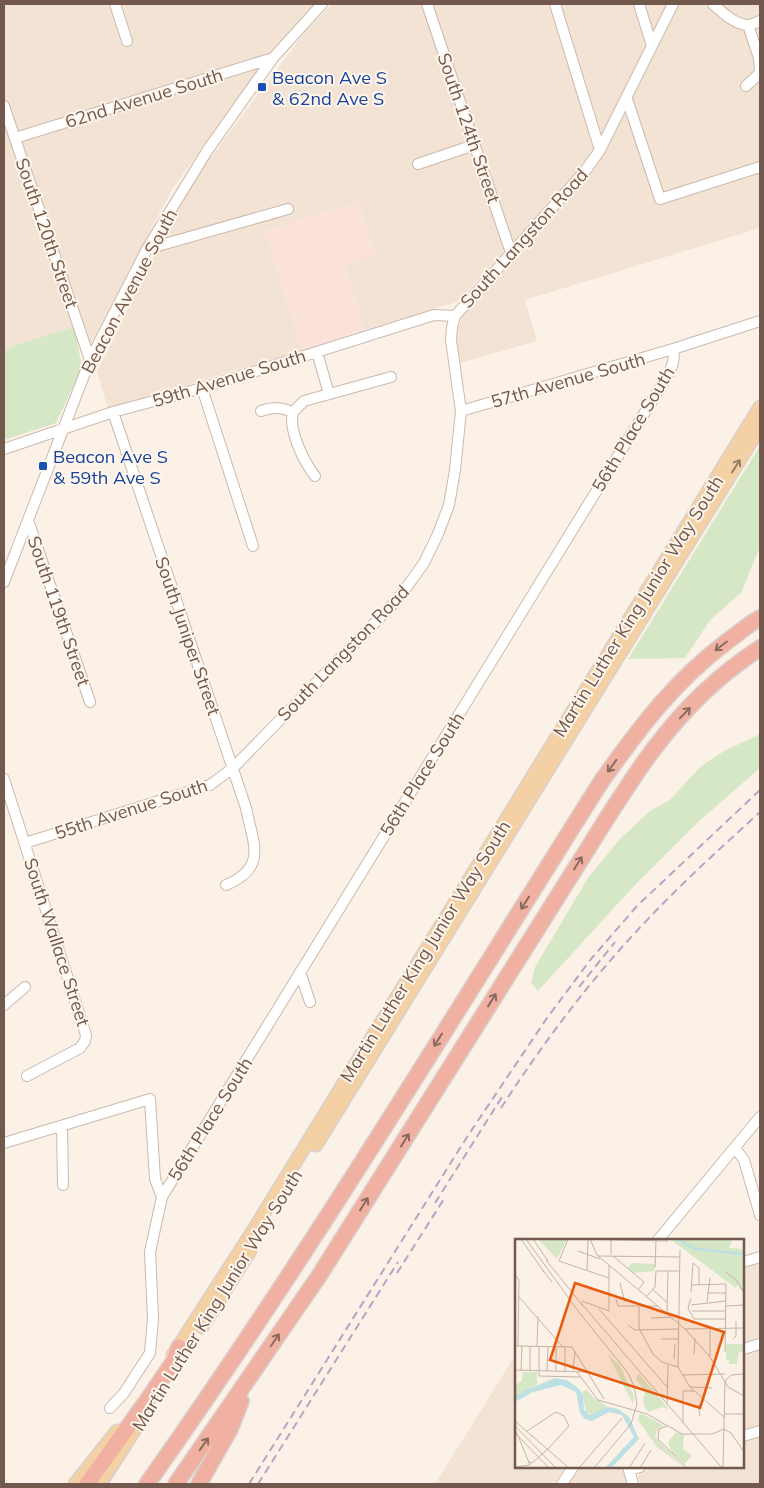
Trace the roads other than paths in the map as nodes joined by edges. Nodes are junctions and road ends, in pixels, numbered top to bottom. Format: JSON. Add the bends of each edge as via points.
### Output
{"nodes":[{"id":1,"x":115,"y":4,"type":"edge"},
{"id":2,"x":322,"y":4,"type":"edge"},
{"id":3,"x":427,"y":4,"type":"edge"},
{"id":4,"x":554,"y":4,"type":"edge"},
{"id":5,"x":639,"y":4,"type":"edge"},
{"id":6,"x":673,"y":4,"type":"edge"},
{"id":7,"x":713,"y":4,"type":"edge"},
{"id":8,"x":760,"y":21,"type":"edge"},
{"id":9,"x":748,"y":25,"type":"junction"},
{"id":10,"x":127,"y":41,"type":"dead end"},
{"id":11,"x":652,"y":46,"type":"junction"},
{"id":12,"x":273,"y":58,"type":"junction"},
{"id":13,"x":760,"y":69,"type":"edge"},
{"id":14,"x":746,"y":86,"type":"dead end"},
{"id":15,"x":626,"y":99,"type":"junction"},
{"id":16,"x":4,"y":106,"type":"edge"},
{"id":17,"x":14,"y":138,"type":"junction"},
{"id":18,"x":474,"y":145,"type":"junction"},
{"id":19,"x":600,"y":150,"type":"junction"},
{"id":20,"x":418,"y":164,"type":"dead end"},
{"id":21,"x":760,"y":167,"type":"edge"},
{"id":22,"x":288,"y":209,"type":"dead end"},
{"id":23,"x":147,"y":249,"type":"junction"},
{"id":24,"x":511,"y":253,"type":"junction"},
{"id":25,"x":455,"y":316,"type":"junction"},
{"id":26,"x":760,"y":321,"type":"edge"},
{"id":27,"x":673,"y":349,"type":"junction"},
{"id":28,"x":317,"y":352,"type":"junction"},
{"id":29,"x":90,"y":360,"type":"junction"},
{"id":30,"x":391,"y":377,"type":"dead end"},
{"id":31,"x":202,"y":388,"type":"junction"},
{"id":32,"x":329,"y":394,"type":"junction"},
{"id":33,"x":760,"y":407,"type":"edge"},
{"id":34,"x":260,"y":411,"type":"dead end"},
{"id":35,"x":461,"y":411,"type":"junction"},
{"id":36,"x":113,"y":412,"type":"junction"},
{"id":37,"x":293,"y":412,"type":"junction"},
{"id":38,"x":760,"y":427,"type":"edge"},
{"id":39,"x":64,"y":430,"type":"junction"},
{"id":40,"x":4,"y":448,"type":"edge"},
{"id":41,"x":315,"y":476,"type":"dead end"},
{"id":42,"x":28,"y":520,"type":"junction"},
{"id":43,"x":253,"y":546,"type":"dead end"},
{"id":44,"x":5,"y":577,"type":"edge"},
{"id":45,"x":760,"y":618,"type":"edge"},
{"id":46,"x":760,"y":648,"type":"edge"},
{"id":47,"x":90,"y":702,"type":"dead end"},
{"id":48,"x":233,"y":768,"type":"junction"},
{"id":49,"x":4,"y":779,"type":"edge"},
{"id":50,"x":25,"y":843,"type":"junction"},
{"id":51,"x":226,"y":885,"type":"dead end"},
{"id":52,"x":300,"y":972,"type":"junction"},
{"id":53,"x":25,"y":987,"type":"dead end"},
{"id":54,"x":310,"y":1002,"type":"dead end"},
{"id":55,"x":4,"y":1005,"type":"edge"},
{"id":56,"x":27,"y":1076,"type":"dead end"},
{"id":57,"x":760,"y":1117,"type":"edge"},
{"id":58,"x":62,"y":1126,"type":"junction"},
{"id":59,"x":4,"y":1143,"type":"edge"},
{"id":60,"x":735,"y":1148,"type":"junction"},
{"id":61,"x":62,"y":1185,"type":"dead end"},
{"id":62,"x":162,"y":1197,"type":"junction"},
{"id":63,"x":760,"y":1215,"type":"edge"},
{"id":64,"x":659,"y":1239,"type":"edge"},
{"id":65,"x":760,"y":1256,"type":"edge"},
{"id":66,"x":744,"y":1262,"type":"edge"},
{"id":67,"x":760,"y":1344,"type":"edge"},
{"id":68,"x":179,"y":1347,"type":"junction"},
{"id":69,"x":744,"y":1349,"type":"edge"},
{"id":70,"x":248,"y":1381,"type":"junction"},
{"id":71,"x":110,"y":1408,"type":"dead end"},
{"id":72,"x":760,"y":1431,"type":"edge"},
{"id":73,"x":744,"y":1436,"type":"edge"},
{"id":74,"x":572,"y":1468,"type":"edge"},
{"id":75,"x":629,"y":1468,"type":"edge"},
{"id":76,"x":75,"y":1484,"type":"edge"},
{"id":77,"x":86,"y":1484,"type":"edge"},
{"id":78,"x":100,"y":1484,"type":"edge"},
{"id":79,"x":147,"y":1484,"type":"edge"},
{"id":80,"x":176,"y":1484,"type":"edge"},
{"id":81,"x":199,"y":1484,"type":"edge"},
{"id":82,"x":562,"y":1484,"type":"edge"},
{"id":83,"x":633,"y":1484,"type":"edge"}],
"edges":[{"from":1,"to":10,"type":"street"},
{"from":2,"to":12,"type":"street","name":"Beacon Avenue South"},
{"from":3,"to":18,"type":"street","name":"South 124th Street"},
{"from":4,"to":19,"type":"street"},
{"from":5,"to":11,"type":"street"},
{"from":6,"to":11,"type":"street","name":"South Langston Road"},
{"from":7,"to":9,"type":"street","via":[[737,22]]},
{"from":8,"to":9,"type":"street"},
{"from":9,"to":13,"type":"street"},
{"from":11,"to":15,"type":"street","name":"South Langston Road"},
{"from":12,"to":17,"type":"street","name":"62nd Avenue South"},
{"from":12,"to":23,"type":"street","name":"Beacon Avenue South","via":[[207,151]]},
{"from":13,"to":14,"type":"street"},
{"from":15,"to":19,"type":"street","name":"South Langston Road"},
{"from":15,"to":21,"type":"street","via":[[660,199]]},
{"from":16,"to":17,"type":"street","name":"South 120th Street"},
{"from":17,"to":29,"type":"street","name":"South 120th Street"},
{"from":18,"to":20,"type":"street"},
{"from":18,"to":24,"type":"street","name":"South 124th Street"},
{"from":19,"to":24,"type":"street","name":"South Langston Road"},
{"from":22,"to":23,"type":"street"},
{"from":23,"to":29,"type":"street","name":"Beacon Avenue South"},
{"from":24,"to":25,"type":"street","name":"South Langston Road"},
{"from":25,"to":28,"type":"street","name":"59th Avenue South","via":[[434,315]]},
{"from":25,"to":35,"type":"street","name":"South Langston Road","via":[[451,340]]},
{"from":26,"to":27,"type":"street","name":"57th Avenue South"},
{"from":27,"to":35,"type":"street","name":"57th Avenue South"},
{"from":27,"to":52,"type":"street","name":"56th Place South","via":[[670,373]]},
{"from":28,"to":31,"type":"street","name":"59th Avenue South"},
{"from":28,"to":32,"type":"street"},
{"from":29,"to":39,"type":"street","name":"Beacon Avenue South"},
{"from":30,"to":32,"type":"street"},
{"from":31,"to":36,"type":"street","name":"59th Avenue South"},
{"from":31,"to":43,"type":"street"},
{"from":32,"to":37,"type":"street","via":[[304,401]]},
{"from":33,"to":68,"type":"main road","name":"Martin Luther King Junior Way South"},
{"from":34,"to":37,"type":"street","via":[[281,407]]},
{"from":35,"to":48,"type":"street","name":"South Langston Road","via":[[449,505],[424,563],[398,599]]},
{"from":36,"to":39,"type":"street","name":"59th Avenue South"},
{"from":36,"to":48,"type":"street","name":"South Juniper Street"},
{"from":37,"to":41,"type":"street","via":[[292,424],[306,464]]},
{"from":78,"to":38,"type":"main road","name":"Martin Luther King Junior Way South","one_way":true,"via":[[229,1285]]},
{"from":39,"to":40,"type":"street","name":"59th Avenue South"},
{"from":39,"to":42,"type":"street","name":"Beacon Avenue South"},
{"from":42,"to":44,"type":"street","name":"Beacon Avenue South"},
{"from":42,"to":47,"type":"street","name":"South 119th Street"},
{"from":45,"to":79,"type":"highway","one_way":true,"via":[[695,667],[671,691],[600,782],[352,1176],[208,1398]]},
{"from":70,"to":46,"type":"highway","one_way":true,"via":[[319,1276],[642,766],[712,685]]},
{"from":48,"to":50,"type":"street","name":"55th Avenue South","via":[[202,788]]},
{"from":48,"to":51,"type":"street","name":"South Juniper Street","via":[[246,808],[255,854],[254,862],[240,879]]},
{"from":49,"to":50,"type":"street","name":"South Wallace Street"},
{"from":50,"to":56,"type":"street","name":"South Wallace Street","via":[[86,1038],[78,1050]]},
{"from":52,"to":54,"type":"street"},
{"from":52,"to":62,"type":"street","name":"56th Place South"},
{"from":53,"to":55,"type":"street"},
{"from":57,"to":60,"type":"street"},
{"from":58,"to":59,"type":"street"},
{"from":58,"to":61,"type":"street"},
{"from":58,"to":62,"type":"street","via":[[150,1099],[155,1179]]},
{"from":60,"to":63,"type":"street","via":[[744,1160]]},
{"from":60,"to":64,"type":"street"},
{"from":62,"to":71,"type":"street","via":[[150,1252],[153,1318],[150,1353]]},
{"from":65,"to":66,"type":"street"},
{"from":67,"to":69,"type":"street"},
{"from":68,"to":76,"type":"main road","name":"Martin Luther King Junior Way South"},
{"from":68,"to":77,"type":"highway","via":[[174,1361]]},
{"from":80,"to":70,"type":"highway","one_way":true},
{"from":70,"to":81,"type":"highway","via":[[230,1430]]},
{"from":72,"to":73,"type":"street"},
{"from":74,"to":82,"type":"street"},
{"from":75,"to":83,"type":"street"}]}
